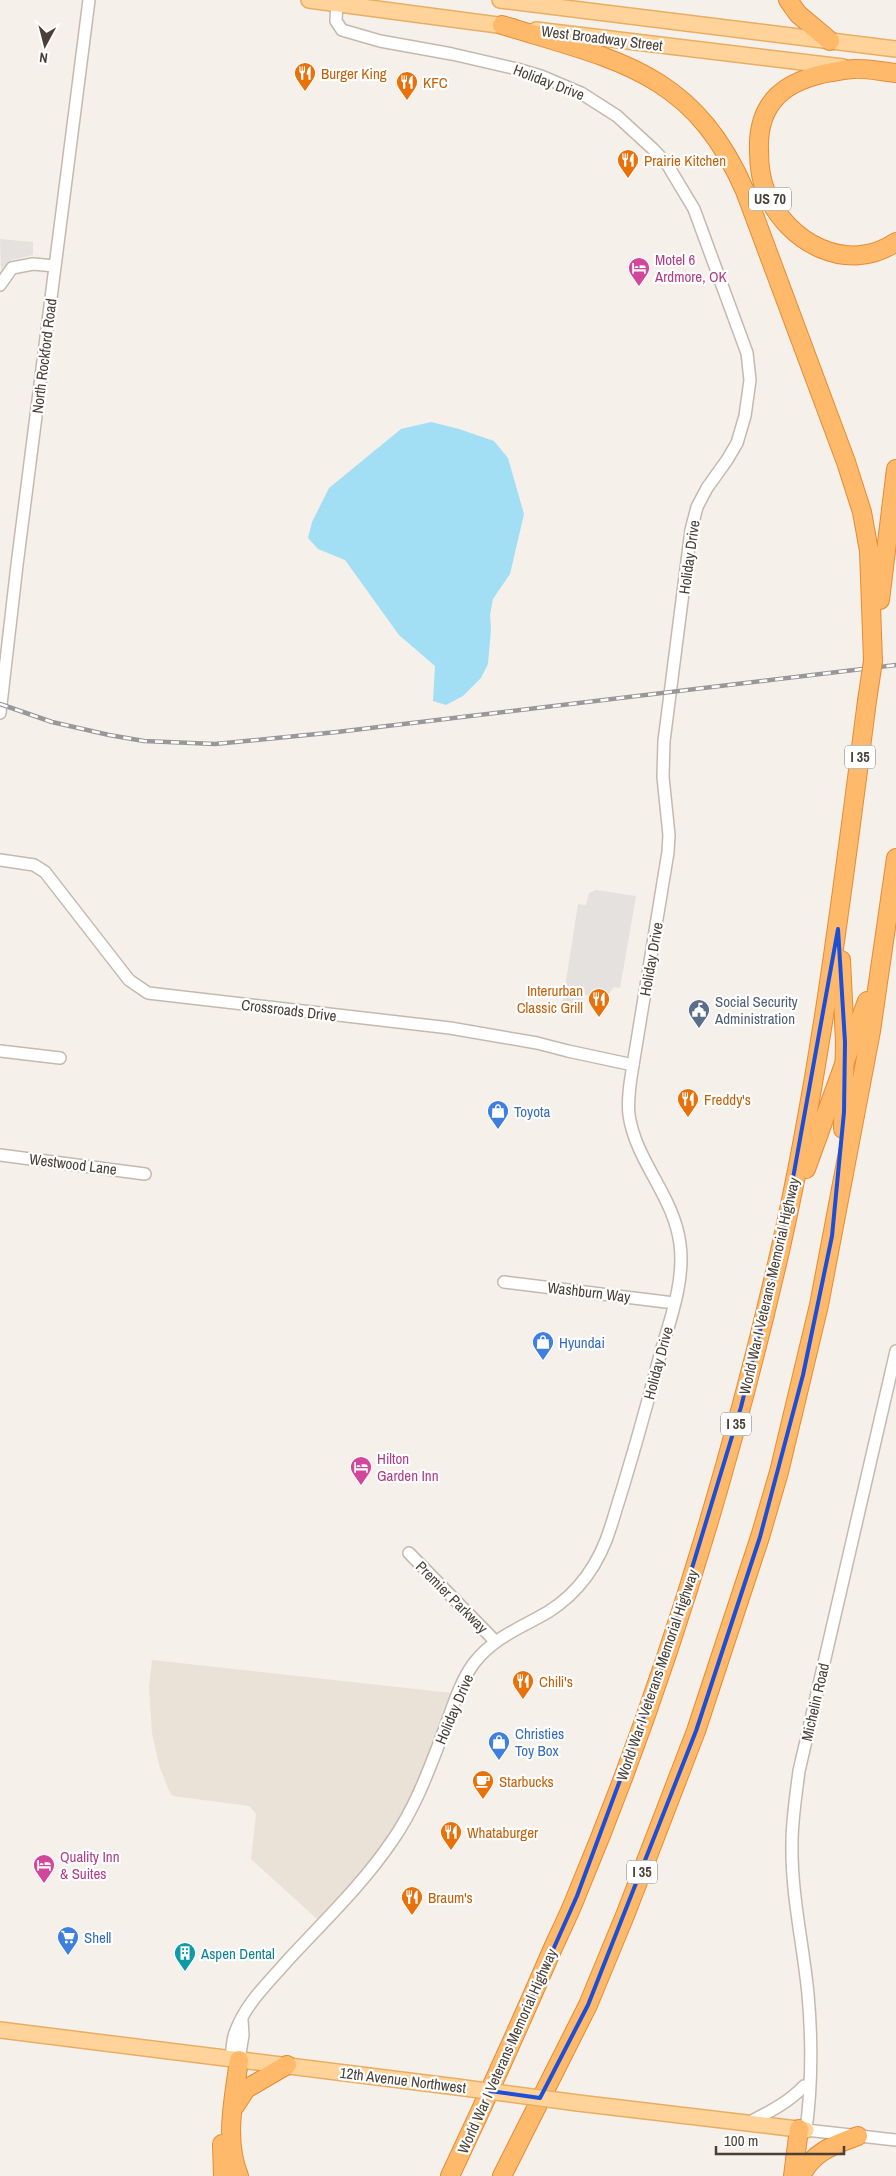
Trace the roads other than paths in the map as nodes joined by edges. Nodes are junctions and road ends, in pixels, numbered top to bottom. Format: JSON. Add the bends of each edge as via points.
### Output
{"nodes":[{"id":1,"x":89,"y":0,"type":"edge"},
{"id":2,"x":309,"y":0,"type":"edge"},
{"id":3,"x":500,"y":0,"type":"edge"},
{"id":4,"x":788,"y":0,"type":"edge"},
{"id":5,"x":336,"y":2,"type":"edge"},
{"id":6,"x":502,"y":25,"type":"junction"},
{"id":7,"x":830,"y":42,"type":"junction"},
{"id":8,"x":896,"y":49,"type":"edge"},
{"id":9,"x":855,"y":68,"type":"junction"},
{"id":10,"x":896,"y":73,"type":"edge"},
{"id":11,"x":896,"y":242,"type":"edge"},
{"id":12,"x":56,"y":266,"type":"junction"},
{"id":13,"x":0,"y":285,"type":"edge"},
{"id":14,"x":896,"y":469,"type":"edge"},
{"id":15,"x":873,"y":634,"type":"junction"},
{"id":16,"x":0,"y":713,"type":"edge"},
{"id":17,"x":896,"y":858,"type":"edge"},
{"id":18,"x":0,"y":860,"type":"edge"},
{"id":19,"x":838,"y":929,"type":"junction"},
{"id":20,"x":884,"y":948,"type":"junction"},
{"id":21,"x":0,"y":1051,"type":"edge"},
{"id":22,"x":60,"y":1058,"type":"dead end"},
{"id":23,"x":845,"y":1062,"type":"junction"},
{"id":24,"x":633,"y":1065,"type":"junction"},
{"id":25,"x":0,"y":1155,"type":"edge"},
{"id":26,"x":145,"y":1174,"type":"dead end"},
{"id":27,"x":832,"y":1236,"type":"junction"},
{"id":28,"x":780,"y":1250,"type":"junction"},
{"id":29,"x":504,"y":1282,"type":"dead end"},
{"id":30,"x":674,"y":1303,"type":"junction"},
{"id":31,"x":896,"y":1351,"type":"edge"},
{"id":32,"x":409,"y":1554,"type":"dead end"},
{"id":33,"x":495,"y":1641,"type":"junction"},
{"id":34,"x":0,"y":2030,"type":"edge"},
{"id":35,"x":810,"y":2059,"type":"junction"},
{"id":36,"x":235,"y":2060,"type":"junction"},
{"id":37,"x":287,"y":2065,"type":"junction"},
{"id":38,"x":804,"y":2086,"type":"junction"},
{"id":39,"x":232,"y":2113,"type":"junction"},
{"id":40,"x":747,"y":2123,"type":"junction"},
{"id":41,"x":802,"y":2129,"type":"junction"},
{"id":42,"x":858,"y":2136,"type":"junction"},
{"id":43,"x":896,"y":2140,"type":"edge"},
{"id":44,"x":518,"y":2143,"type":"junction"},
{"id":45,"x":223,"y":2176,"type":"edge"},
{"id":46,"x":239,"y":2176,"type":"edge"},
{"id":47,"x":450,"y":2176,"type":"edge"},
{"id":48,"x":502,"y":2176,"type":"edge"},
{"id":49,"x":512,"y":2176,"type":"edge"},
{"id":50,"x":793,"y":2176,"type":"edge"},
{"id":51,"x":801,"y":2176,"type":"edge"}],
"edges":[{"from":1,"to":12,"type":"street","name":"North Rockford Road"},
{"from":2,"to":5,"type":"main road","name":"West Broadway Street"},
{"from":3,"to":7,"type":"main road","name":"West Broadway Street"},
{"from":4,"to":7,"type":"highway","via":[[798,14]]},
{"from":5,"to":6,"type":"main road","name":"West Broadway Street"},
{"from":5,"to":24,"type":"street","name":"Holiday Drive","via":[[338,27],[350,34],[541,76],[592,98],[638,133],[667,164],[694,209],[747,353],[750,380],[742,429],[732,453],[706,488],[691,530],[664,741],[663,777],[670,835]]},
{"from":6,"to":9,"type":"main road","name":"West Broadway Street"},
{"from":6,"to":15,"type":"highway","via":[[602,56],[650,77],[679,98],[718,139],[745,191],[856,492],[869,551]]},
{"from":7,"to":8,"type":"main road","name":"West Broadway Street"},
{"from":9,"to":10,"type":"highway","name":"West Broadway Street","number":"US 70"},
{"from":9,"to":11,"type":"highway","number":"US 70","via":[[802,79],[775,97],[760,130],[761,174],[766,192],[783,219],[824,250],[845,256],[865,256]]},
{"from":12,"to":13,"type":"street","via":[[33,264],[12,268]]},
{"from":12,"to":16,"type":"street","name":"North Rockford Road"},
{"from":14,"to":15,"type":"highway","name":"World War I Veterans Memorial Highway","number":"I 35"},
{"from":15,"to":19,"type":"highway","name":"World War I Veterans Memorial Highway","number":"I 35","bridge":true},
{"from":17,"to":20,"type":"highway","number":"I 35"},
{"from":18,"to":24,"type":"street","name":"Crossroads Drive","via":[[34,865],[45,872],[129,980],[148,993],[460,1030],[537,1043]]},
{"from":19,"to":23,"type":"highway"},
{"from":19,"to":28,"type":"highway","name":"World War I Veterans Memorial Highway","number":"I 35","via":[[821,1041]]},
{"from":20,"to":23,"type":"highway"},
{"from":20,"to":27,"type":"highway","number":"I 35"},
{"from":21,"to":22,"type":"street"},
{"from":23,"to":27,"type":"highway","via":[[842,1155]]},
{"from":23,"to":28,"type":"highway"},
{"from":24,"to":30,"type":"street","name":"Holiday Drive","via":[[629,1093],[633,1131],[671,1210],[680,1246]]},
{"from":25,"to":26,"type":"street","name":"Westwood Lane"},
{"from":27,"to":44,"type":"highway","number":"I 35","via":[[779,1472],[699,1722],[588,2005]]},
{"from":28,"to":47,"type":"highway","name":"World War I Veterans Memorial Highway","number":"I 35","via":[[720,1480],[632,1754],[577,1896]]},
{"from":29,"to":30,"type":"street","name":"Washburn Way"},
{"from":30,"to":33,"type":"street","name":"Holiday Drive","via":[[633,1456],[607,1541],[596,1564],[560,1603]]},
{"from":31,"to":35,"type":"street","name":"Michelin Road","via":[[812,1712],[794,1809],[793,1875],[808,1993]]},
{"from":32,"to":33,"type":"street","name":"Premier Parkway"},
{"from":33,"to":36,"type":"street","name":"Holiday Drive","via":[[474,1663],[458,1691],[419,1792],[392,1842],[258,1993],[234,2034]]},
{"from":34,"to":36,"type":"main road","name":"12th Avenue Northwest"},
{"from":35,"to":38,"type":"street","name":"Michelin Road"},
{"from":35,"to":41,"type":"street","name":"Michelin Road","via":[[811,2088]]},
{"from":36,"to":37,"type":"main road","name":"12th Avenue Northwest"},
{"from":36,"to":39,"type":"highway"},
{"from":36,"to":45,"type":"highway","via":[[223,2125]]},
{"from":37,"to":39,"type":"highway","via":[[246,2089]]},
{"from":37,"to":40,"type":"main road","name":"12th Avenue Northwest","bridge":true},
{"from":38,"to":40,"type":"street","via":[[777,2109]]},
{"from":38,"to":41,"type":"street","name":"Michelin Road"},
{"from":39,"to":46,"type":"highway","via":[[231,2144]]},
{"from":40,"to":41,"type":"main road","name":"12th Avenue Northwest"},
{"from":41,"to":42,"type":"street","name":"12th Avenue Northwest"},
{"from":41,"to":50,"type":"highway"},
{"from":41,"to":51,"type":"highway"},
{"from":42,"to":43,"type":"street","name":"12th Avenue Northwest"},
{"from":42,"to":51,"type":"highway","via":[[824,2150],[807,2164]]},
{"from":44,"to":48,"type":"highway","number":"I 35"},
{"from":44,"to":49,"type":"highway"}]}
